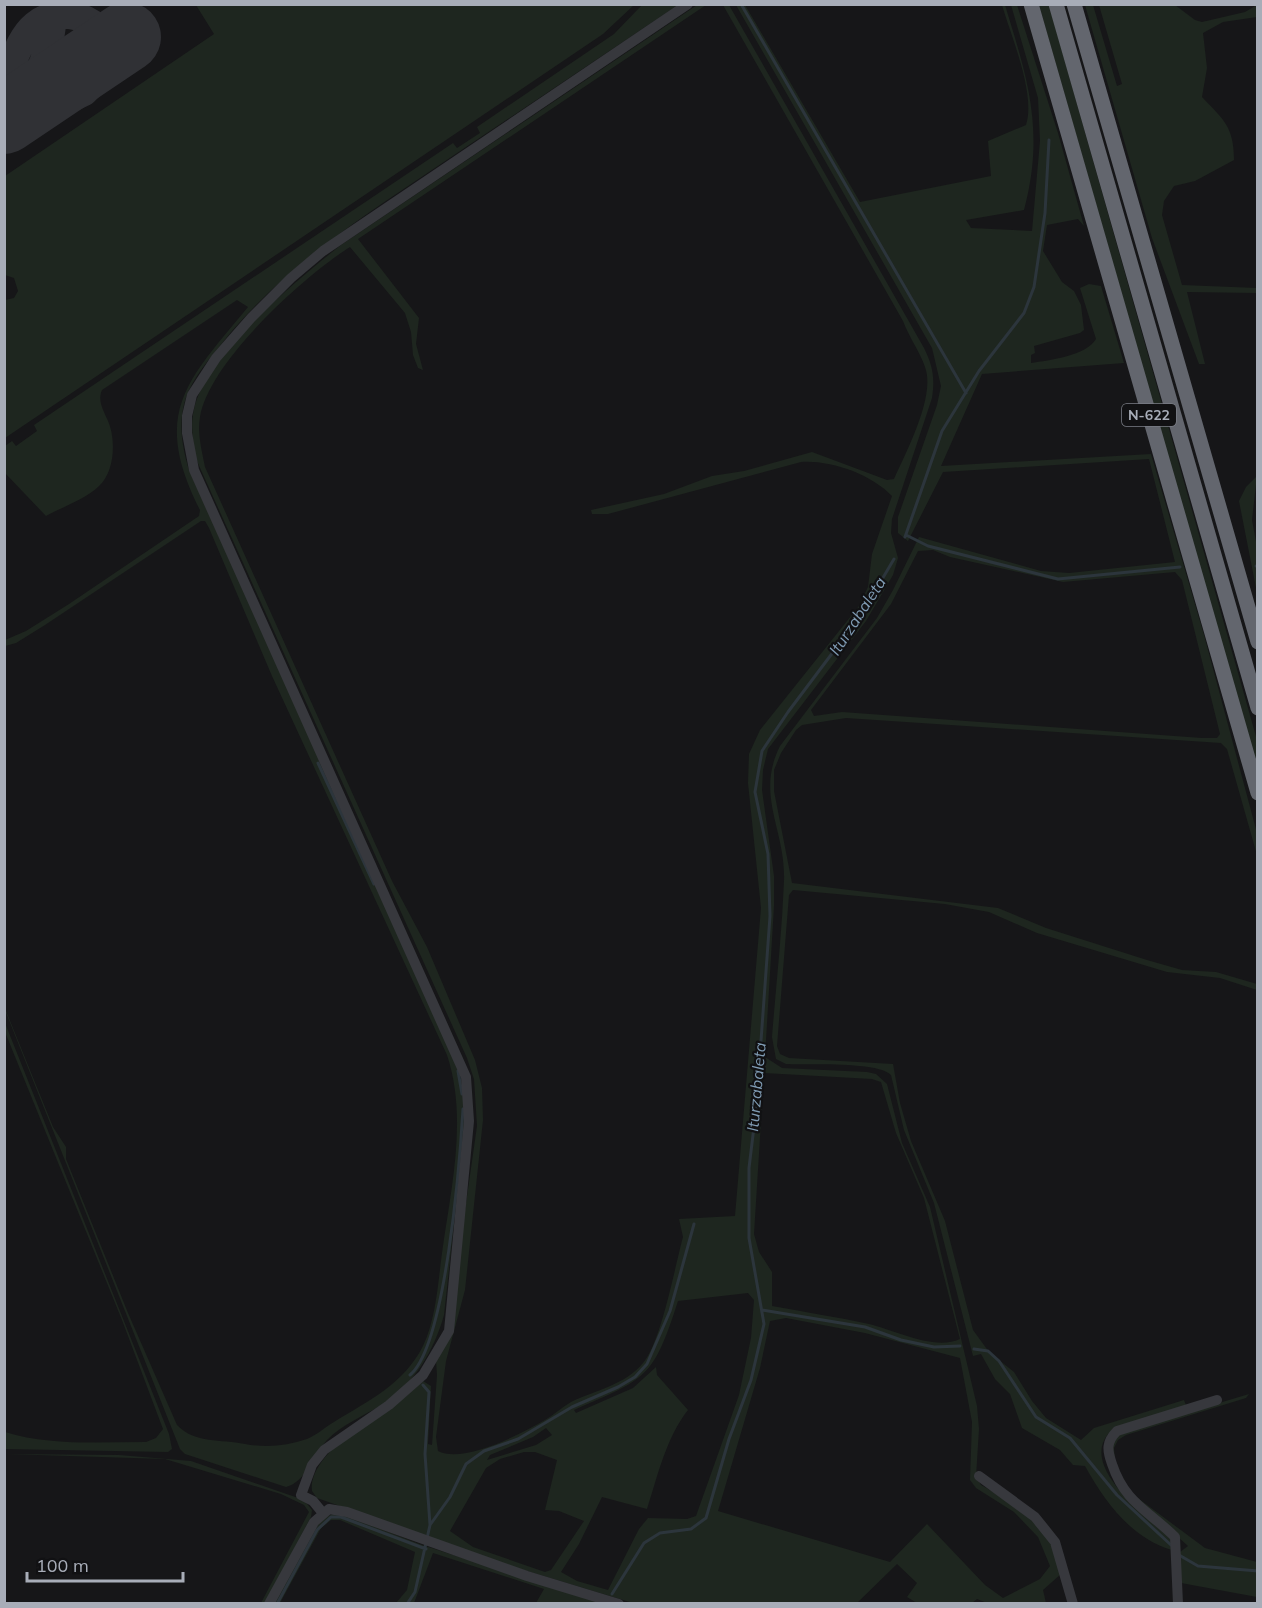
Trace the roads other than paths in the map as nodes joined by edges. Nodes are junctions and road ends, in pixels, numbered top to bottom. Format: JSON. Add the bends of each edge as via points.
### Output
{"nodes":[{"id":1,"x":688,"y":4,"type":"edge"},
{"id":2,"x":1030,"y":4,"type":"edge"},
{"id":3,"x":1056,"y":4,"type":"edge"},
{"id":4,"x":1074,"y":4,"type":"edge"},
{"id":5,"x":1257,"y":642,"type":"edge"},
{"id":6,"x":1257,"y":708,"type":"edge"},
{"id":7,"x":1257,"y":793,"type":"edge"},
{"id":8,"x":1217,"y":1400,"type":"dead end"},
{"id":9,"x":979,"y":1476,"type":"dead end"},
{"id":10,"x":322,"y":1512,"type":"junction"},
{"id":11,"x":269,"y":1604,"type":"edge"},
{"id":12,"x":619,"y":1604,"type":"edge"},
{"id":13,"x":1073,"y":1604,"type":"edge"},
{"id":14,"x":1178,"y":1604,"type":"edge"}],
"edges":[{"from":1,"to":10,"type":"street","via":[[323,251],[251,318],[216,358],[192,395],[187,416],[188,448],[194,470],[466,1077],[469,1121],[449,1331],[423,1375],[388,1406],[324,1450],[312,1466],[301,1495]]},
{"from":2,"to":7,"type":"highway","number":"N-622"},
{"from":3,"to":6,"type":"highway","number":"N-622"},
{"from":4,"to":5,"type":"highway"},
{"from":8,"to":14,"type":"street","via":[[1117,1431],[1107,1450],[1122,1489],[1175,1537]]},
{"from":9,"to":13,"type":"street","via":[[1035,1516],[1055,1542]]},
{"from":10,"to":11,"type":"street"},
{"from":10,"to":12,"type":"street","via":[[337,1509]]}]}
